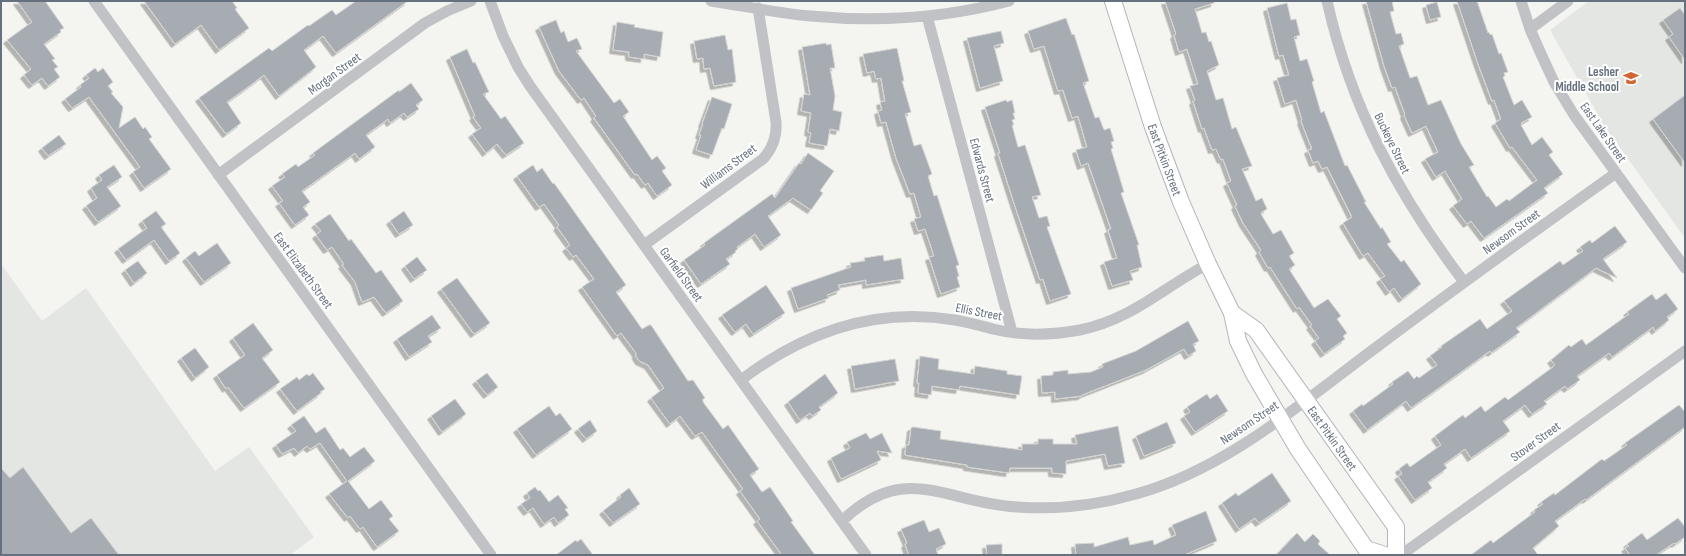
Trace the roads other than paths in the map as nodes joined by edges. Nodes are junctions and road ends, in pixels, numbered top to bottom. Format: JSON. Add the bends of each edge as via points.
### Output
{"nodes":[{"id":1,"x":94,"y":1,"type":"edge"},
{"id":2,"x":471,"y":1,"type":"edge"},
{"id":3,"x":490,"y":1,"type":"edge"},
{"id":4,"x":711,"y":1,"type":"edge"},
{"id":5,"x":1009,"y":1,"type":"edge"},
{"id":6,"x":1114,"y":1,"type":"edge"},
{"id":7,"x":1327,"y":1,"type":"edge"},
{"id":8,"x":1521,"y":1,"type":"edge"},
{"id":9,"x":1568,"y":1,"type":"edge"},
{"id":10,"x":758,"y":8,"type":"junction"},
{"id":11,"x":927,"y":16,"type":"junction"},
{"id":12,"x":1530,"y":29,"type":"junction"},
{"id":13,"x":1616,"y":173,"type":"junction"},
{"id":14,"x":218,"y":175,"type":"junction"},
{"id":15,"x":644,"y":245,"type":"junction"},
{"id":16,"x":1208,"y":264,"type":"junction"},
{"id":17,"x":1685,"y":268,"type":"edge"},
{"id":18,"x":1464,"y":282,"type":"junction"},
{"id":19,"x":1232,"y":313,"type":"junction"},
{"id":20,"x":1012,"y":332,"type":"junction"},
{"id":21,"x":1685,"y":351,"type":"edge"},
{"id":22,"x":741,"y":380,"type":"junction"},
{"id":23,"x":1305,"y":400,"type":"junction"},
{"id":24,"x":1280,"y":418,"type":"junction"},
{"id":25,"x":842,"y":521,"type":"junction"},
{"id":26,"x":492,"y":555,"type":"edge"},
{"id":27,"x":866,"y":555,"type":"edge"},
{"id":28,"x":1385,"y":555,"type":"edge"},
{"id":29,"x":1396,"y":555,"type":"edge"},
{"id":30,"x":1401,"y":555,"type":"edge"}],
"edges":[{"from":1,"to":14,"type":"street","name":"East Elizabeth Street"},
{"from":2,"to":14,"type":"street","name":"Morgan Street","via":[[425,23]]},
{"from":3,"to":15,"type":"street","name":"Garfield Street","via":[[518,67]]},
{"from":4,"to":10,"type":"street"},
{"from":5,"to":11,"type":"street"},
{"from":6,"to":16,"type":"street","name":"East Pitkin Street","via":[[1153,126],[1181,202]]},
{"from":7,"to":18,"type":"street","name":"Buckeye Street","via":[[1346,70],[1384,160],[1434,244]]},
{"from":8,"to":12,"type":"street","name":"East Lake Street"},
{"from":9,"to":12,"type":"street"},
{"from":10,"to":11,"type":"street","via":[[840,18]]},
{"from":10,"to":15,"type":"street","name":"Williams Street","via":[[776,122],[774,144],[763,159]]},
{"from":11,"to":20,"type":"street","name":"Edwards Street"},
{"from":12,"to":13,"type":"street","name":"East Lake Street","via":[[1554,82],[1574,116]]},
{"from":13,"to":17,"type":"street","name":"East Lake Street"},
{"from":13,"to":18,"type":"street","name":"Newsom Street"},
{"from":14,"to":26,"type":"street","name":"East Elizabeth Street"},
{"from":15,"to":22,"type":"street","name":"Garfield Street"},
{"from":16,"to":19,"type":"street","name":"East Pitkin Street"},
{"from":16,"to":20,"type":"street","name":"Ellis Street","via":[[1144,305],[1112,321],[1081,330],[1058,333]]},
{"from":18,"to":23,"type":"street","name":"Newsom Street"},
{"from":19,"to":23,"type":"street","name":"East Pitkin Street","via":[[1256,330]]},
{"from":19,"to":24,"type":"street","name":"East Pitkin Street","via":[[1238,341]]},
{"from":20,"to":22,"type":"street","name":"Ellis Street","via":[[927,317],[900,317],[863,322],[805,340],[767,361]]},
{"from":21,"to":30,"type":"street","name":"Stover Street"},
{"from":22,"to":25,"type":"street","name":"Garfield Street"},
{"from":23,"to":24,"type":"street","name":"Newsom Street"},
{"from":23,"to":29,"type":"street","name":"East Pitkin Street","via":[[1396,527]]},
{"from":24,"to":25,"type":"street","name":"Newsom Street","via":[[1235,450],[1210,464],[1160,486],[1110,501],[1052,508],[1016,507],[987,504],[924,489],[909,488],[884,493],[867,501]]},
{"from":24,"to":28,"type":"street","name":"East Pitkin Street","via":[[1366,549]]},
{"from":25,"to":27,"type":"street","name":"Garfield Street"}]}
